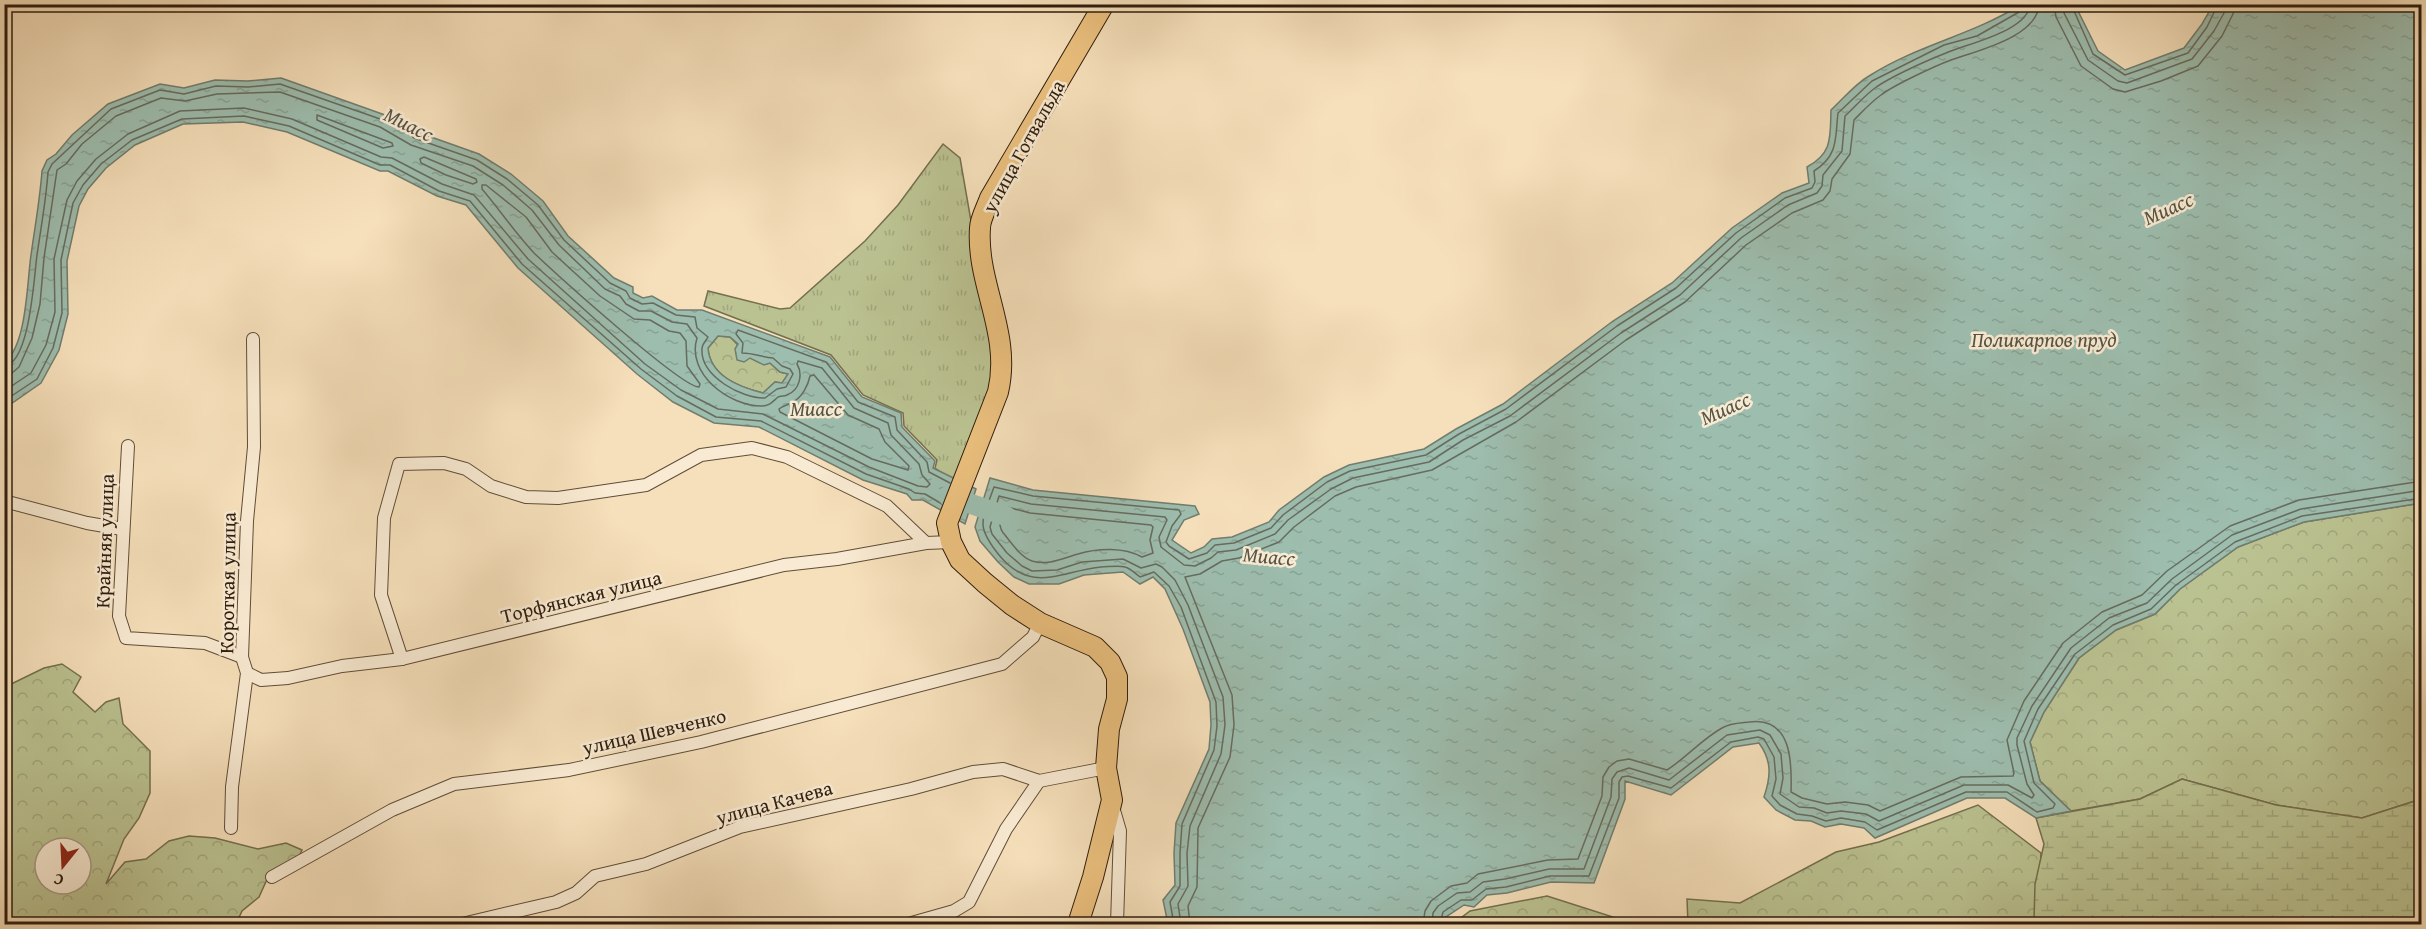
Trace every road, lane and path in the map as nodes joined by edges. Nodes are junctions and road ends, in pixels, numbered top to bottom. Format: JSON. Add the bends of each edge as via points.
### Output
{"nodes":[{"id":1,"x":1104,"y":4,"type":"edge"},
{"id":2,"x":253,"y":339,"type":"dead end"},
{"id":3,"x":128,"y":446,"type":"dead end"},
{"id":4,"x":4,"y":501,"type":"edge"},
{"id":5,"x":122,"y":529,"type":"junction"},
{"id":6,"x":949,"y":533,"type":"junction"},
{"id":7,"x":926,"y":543,"type":"junction"},
{"id":8,"x":1040,"y":624,"type":"junction"},
{"id":9,"x":242,"y":657,"type":"junction"},
{"id":10,"x":402,"y":659,"type":"junction"},
{"id":11,"x":247,"y":673,"type":"junction"},
{"id":12,"x":1106,"y":768,"type":"junction"},
{"id":13,"x":1039,"y":781,"type":"junction"},
{"id":14,"x":1112,"y":800,"type":"junction"},
{"id":15,"x":231,"y":828,"type":"dead end"},
{"id":16,"x":272,"y":877,"type":"dead end"},
{"id":17,"x":462,"y":924,"type":"edge"},
{"id":18,"x":908,"y":924,"type":"edge"},
{"id":19,"x":1078,"y":924,"type":"edge"},
{"id":20,"x":1117,"y":924,"type":"edge"}],
"edges":[{"from":1,"to":6,"type":"main road","name":"улица Готвальда","via":[[990,198],[980,227],[1002,372]]},
{"from":2,"to":9,"type":"street","name":"Короткая улица","via":[[254,447]]},
{"from":3,"to":5,"type":"street","name":"Крайняя улица"},
{"from":4,"to":5,"type":"street"},
{"from":5,"to":9,"type":"street","name":"Крайняя улица","via":[[119,616],[126,638],[205,644]]},
{"from":6,"to":7,"type":"street","name":"Торфянская улица"},
{"from":6,"to":8,"type":"main road","via":[[960,560],[1011,605]]},
{"from":7,"to":10,"type":"street","name":"Торфянская улица","via":[[784,565]]},
{"from":7,"to":10,"type":"street","via":[[886,506],[787,457],[752,448],[701,455],[646,486],[558,498],[526,497],[491,486],[466,469],[444,463],[399,464],[384,518],[381,595]]},
{"from":8,"to":12,"type":"main road","via":[[1095,647],[1114,669],[1117,699],[1109,729]]},
{"from":8,"to":16,"type":"street","name":"улица Шевченко","via":[[1033,637],[1002,664],[701,742],[569,770],[454,784],[392,810]]},
{"from":9,"to":11,"type":"street","name":"Короткая улица"},
{"from":10,"to":11,"type":"street","name":"Торфянская улица","via":[[288,678],[261,680]]},
{"from":11,"to":15,"type":"street","name":"Короткая улица","via":[[232,788]]},
{"from":12,"to":13,"type":"street","name":"улица Качева"},
{"from":12,"to":14,"type":"main road"},
{"from":13,"to":17,"type":"street","name":"улица Качева","via":[[1003,769],[973,772],[740,827],[646,864],[596,876],[556,903]]},
{"from":13,"to":18,"type":"street","via":[[1006,829],[969,902]]},
{"from":14,"to":19,"type":"main road"},
{"from":14,"to":20,"type":"street","via":[[1120,831]]}]}
